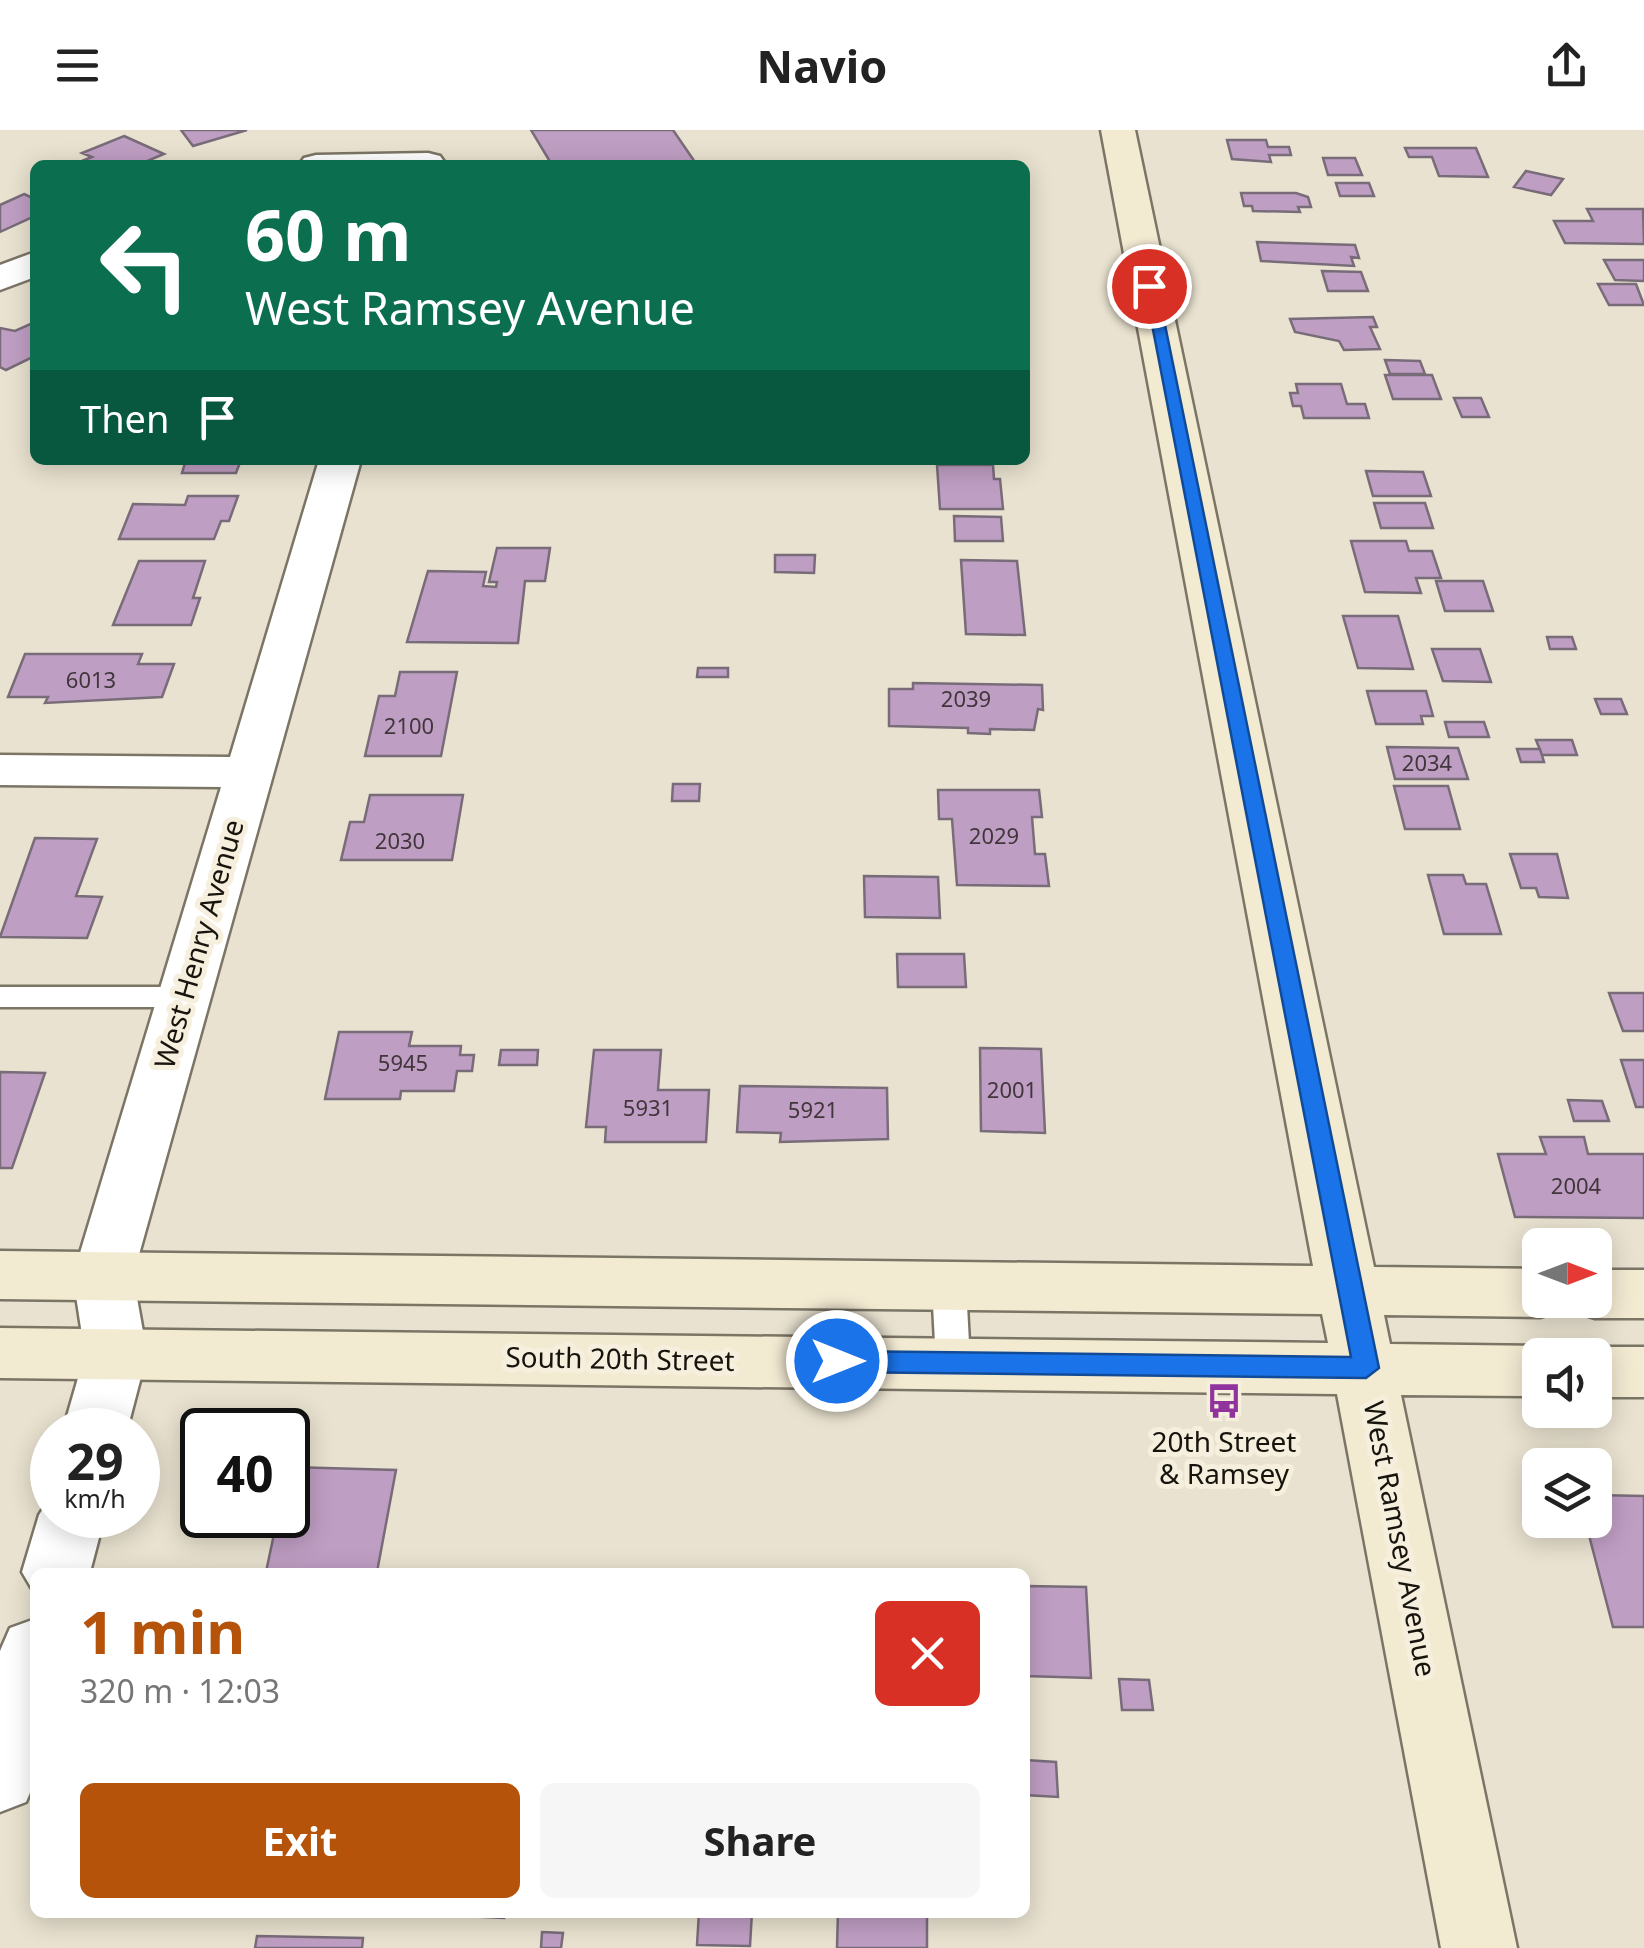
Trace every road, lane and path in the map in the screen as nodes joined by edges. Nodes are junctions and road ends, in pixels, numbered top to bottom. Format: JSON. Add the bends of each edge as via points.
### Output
{"nodes":[{"id":1,"x":1118,"y":130,"type":"edge"},
{"id":2,"x":431,"y":153,"type":"edge"},
{"id":3,"x":364,"y":160,"type":"edge"},
{"id":4,"x":30,"y":265,"type":"edge"},
{"id":5,"x":0,"y":279,"type":"edge"},
{"id":6,"x":339,"y":465,"type":"edge"},
{"id":7,"x":0,"y":770,"type":"edge"},
{"id":8,"x":248,"y":772,"type":"junction"},
{"id":9,"x":0,"y":997,"type":"edge"},
{"id":10,"x":184,"y":997,"type":"junction"},
{"id":11,"x":0,"y":1274,"type":"edge"},
{"id":12,"x":104,"y":1276,"type":"junction"},
{"id":13,"x":949,"y":1286,"type":"junction"},
{"id":14,"x":1350,"y":1291,"type":"junction"},
{"id":15,"x":1522,"y":1293,"type":"edge"},
{"id":16,"x":1612,"y":1294,"type":"edge"},
{"id":17,"x":1644,"y":1294,"type":"edge"},
{"id":18,"x":0,"y":1353,"type":"edge"},
{"id":19,"x":116,"y":1354,"type":"junction"},
{"id":20,"x":952,"y":1362,"type":"junction"},
{"id":21,"x":1366,"y":1368,"type":"junction"},
{"id":22,"x":1522,"y":1372,"type":"edge"},
{"id":23,"x":1612,"y":1372,"type":"edge"},
{"id":24,"x":1644,"y":1372,"type":"edge"},
{"id":25,"x":102,"y":1408,"type":"edge"},
{"id":26,"x":66,"y":1538,"type":"edge"},
{"id":27,"x":57,"y":1568,"type":"edge"},
{"id":28,"x":30,"y":1668,"type":"edge"},
{"id":29,"x":0,"y":1778,"type":"edge"},
{"id":30,"x":1479,"y":1948,"type":"edge"}],
"edges":[{"from":1,"to":14,"type":"street","name":"West Ramsey Avenue"},
{"from":2,"to":3,"type":"street"},
{"from":4,"to":5,"type":"street"},
{"from":6,"to":8,"type":"street","name":"West Henry Avenue"},
{"from":7,"to":8,"type":"street"},
{"from":8,"to":10,"type":"street","name":"West Henry Avenue"},
{"from":9,"to":10,"type":"lane"},
{"from":10,"to":12,"type":"street","name":"West Henry Avenue"},
{"from":11,"to":12,"type":"street"},
{"from":12,"to":13,"type":"street"},
{"from":12,"to":19,"type":"street","name":"West Henry Avenue"},
{"from":13,"to":14,"type":"street"},
{"from":13,"to":20,"type":"lane"},
{"from":14,"to":15,"type":"street"},
{"from":14,"to":21,"type":"street","name":"West Ramsey Avenue"},
{"from":16,"to":17,"type":"street"},
{"from":18,"to":19,"type":"street","name":"South 20th Street"},
{"from":19,"to":20,"type":"street","name":"South 20th Street"},
{"from":19,"to":25,"type":"street","name":"West Henry Avenue"},
{"from":20,"to":21,"type":"street","name":"South 20th Street"},
{"from":21,"to":22,"type":"street","name":"South 20th Street"},
{"from":21,"to":30,"type":"street","name":"West Ramsey Avenue"},
{"from":23,"to":24,"type":"street"},
{"from":26,"to":27,"type":"street"},
{"from":28,"to":29,"type":"street"}]}
